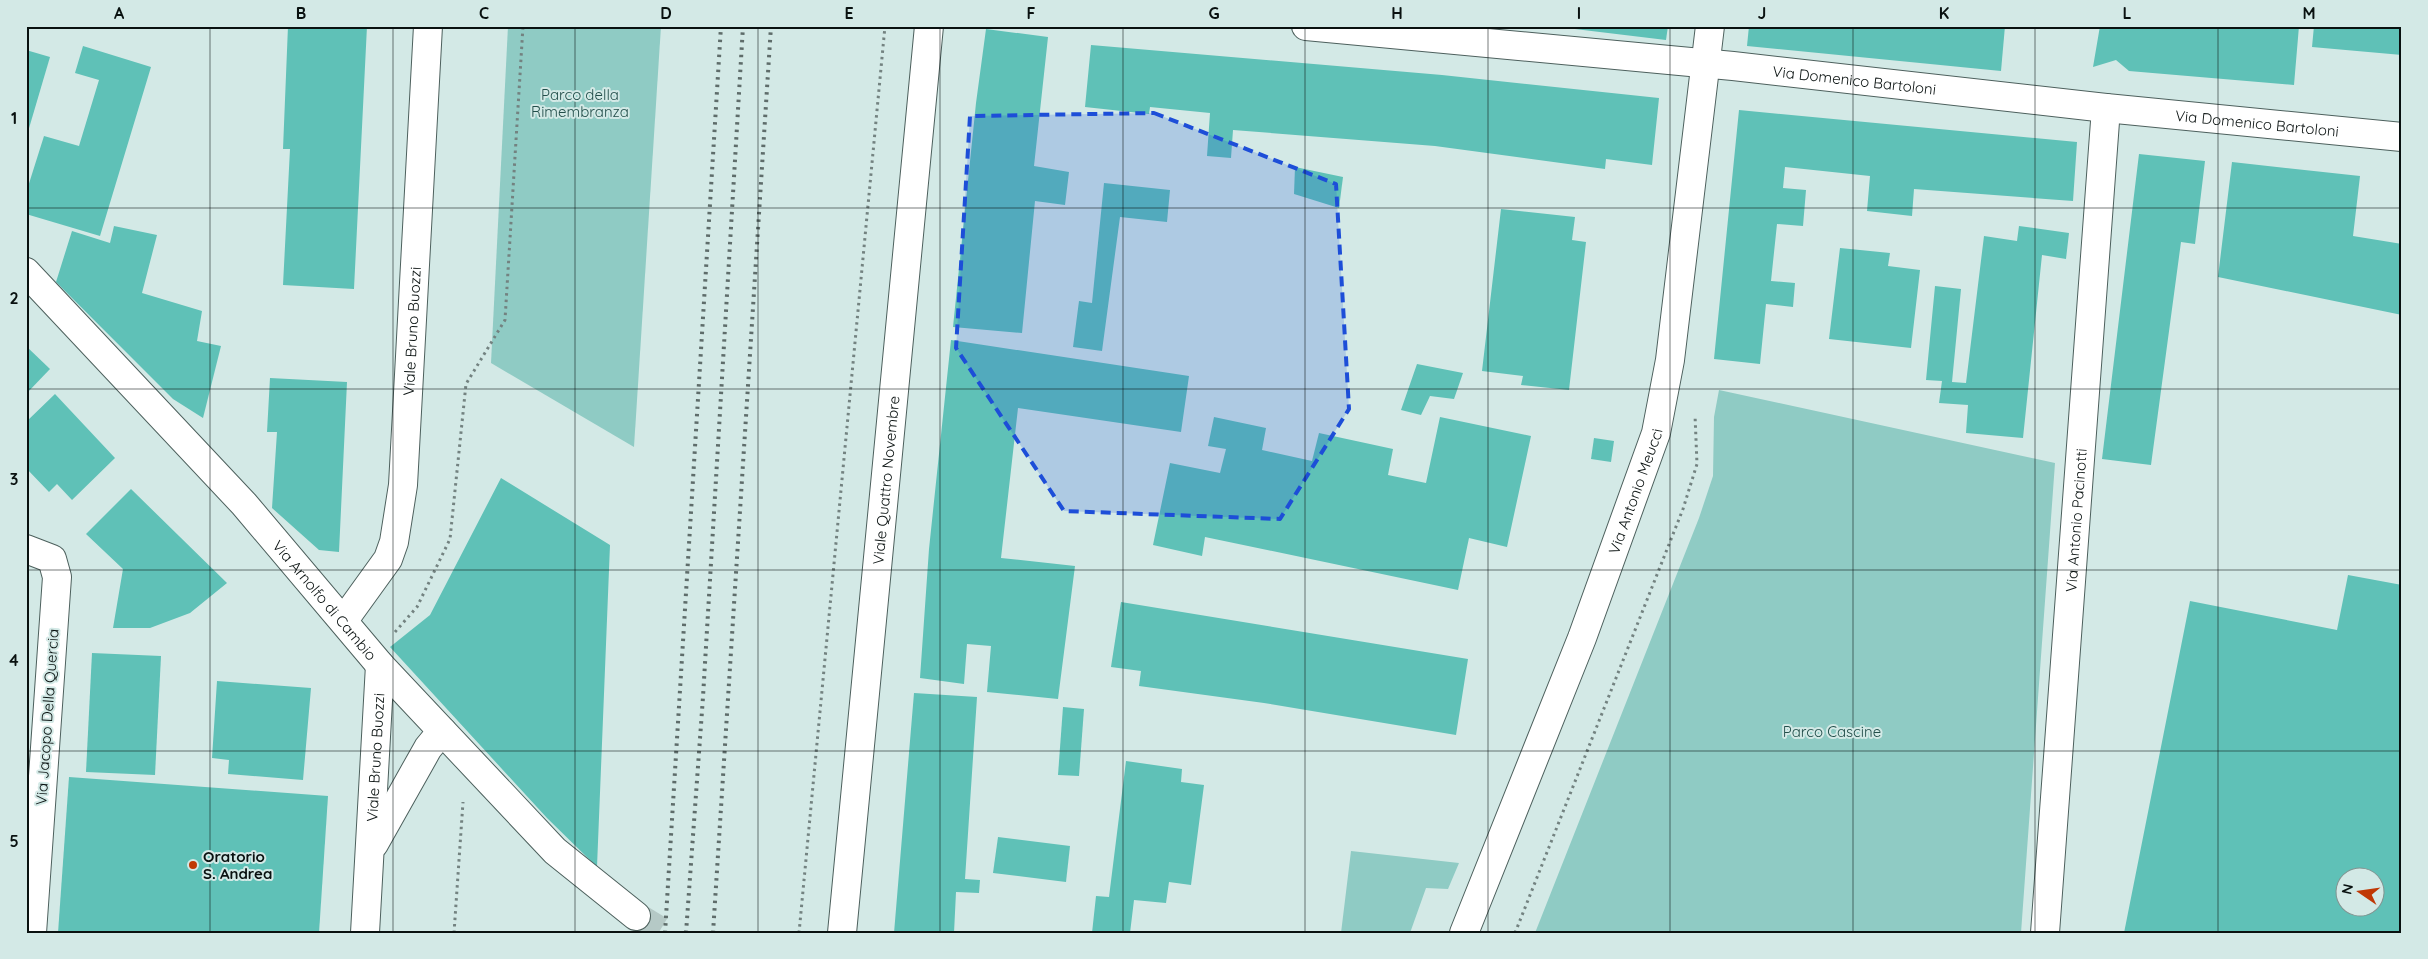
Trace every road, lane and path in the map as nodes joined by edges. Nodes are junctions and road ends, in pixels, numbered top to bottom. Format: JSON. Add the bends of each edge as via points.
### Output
{"nodes":[{"id":1,"x":428,"y":26,"type":"edge"},
{"id":2,"x":523,"y":26,"type":"edge"},
{"id":3,"x":885,"y":26,"type":"edge"},
{"id":4,"x":929,"y":26,"type":"edge"},
{"id":5,"x":1306,"y":26,"type":"edge"},
{"id":6,"x":1710,"y":26,"type":"edge"},
{"id":7,"x":1336,"y":28,"type":"edge"},
{"id":8,"x":1706,"y":64,"type":"junction"},
{"id":9,"x":2106,"y":108,"type":"junction"},
{"id":10,"x":2402,"y":137,"type":"edge"},
{"id":11,"x":26,"y":272,"type":"edge"},
{"id":12,"x":26,"y":549,"type":"edge"},
{"id":13,"x":344,"y":620,"type":"junction"},
{"id":14,"x":393,"y":634,"type":"dead end"},
{"id":15,"x":380,"y":665,"type":"junction"},
{"id":16,"x":442,"y":731,"type":"junction"},
{"id":17,"x":464,"y":793,"type":"dead end"},
{"id":18,"x":370,"y":849,"type":"junction"},
{"id":19,"x":636,"y":916,"type":"tunnel mouth"},
{"id":20,"x":32,"y":933,"type":"edge"},
{"id":21,"x":365,"y":933,"type":"edge"},
{"id":22,"x":454,"y":933,"type":"edge"},
{"id":23,"x":799,"y":933,"type":"edge"},
{"id":24,"x":842,"y":933,"type":"edge"},
{"id":25,"x":1464,"y":933,"type":"edge"},
{"id":26,"x":2045,"y":933,"type":"edge"}],
"edges":[{"from":1,"to":13,"type":"street","name":"Viale Bruno Buozzi","via":[[403,486],[388,560]]},
{"from":2,"to":14,"type":"path","via":[[505,320],[466,384],[450,539],[417,607]]},
{"from":3,"to":23,"type":"path"},
{"from":4,"to":24,"type":"street","name":"Viale Quattro Novembre"},
{"from":5,"to":7,"type":"street","name":"Via Domenico Bartoloni"},
{"from":6,"to":8,"type":"street","name":"Via Antonio Meucci"},
{"from":7,"to":8,"type":"street","name":"Via Domenico Bartoloni"},
{"from":8,"to":9,"type":"street","name":"Via Domenico Bartoloni"},
{"from":8,"to":25,"type":"street","name":"Via Antonio Meucci","via":[[1663,402],[1643,471],[1582,638]]},
{"from":9,"to":10,"type":"street","name":"Via Domenico Bartoloni"},
{"from":9,"to":26,"type":"street","name":"Via Antonio Pacinotti"},
{"from":11,"to":13,"type":"street","name":"Via Arnolfo di Cambio","via":[[244,504]]},
{"from":12,"to":20,"type":"street","name":"Via Jacopo Della Quercia","via":[[52,559],[56,577]]},
{"from":13,"to":15,"type":"street","name":"Via Arnolfo di Cambio"},
{"from":15,"to":16,"type":"street","name":"Via Arnolfo di Cambio"},
{"from":15,"to":18,"type":"street","name":"Viale Bruno Buozzi"},
{"from":16,"to":18,"type":"street","name":"Viale Bruno Buozzi","via":[[428,748]]},
{"from":16,"to":19,"type":"street","name":"Via Arnolfo di Cambio","via":[[555,851]]},
{"from":17,"to":22,"type":"path"},
{"from":18,"to":21,"type":"street","name":"Viale Bruno Buozzi"}]}
